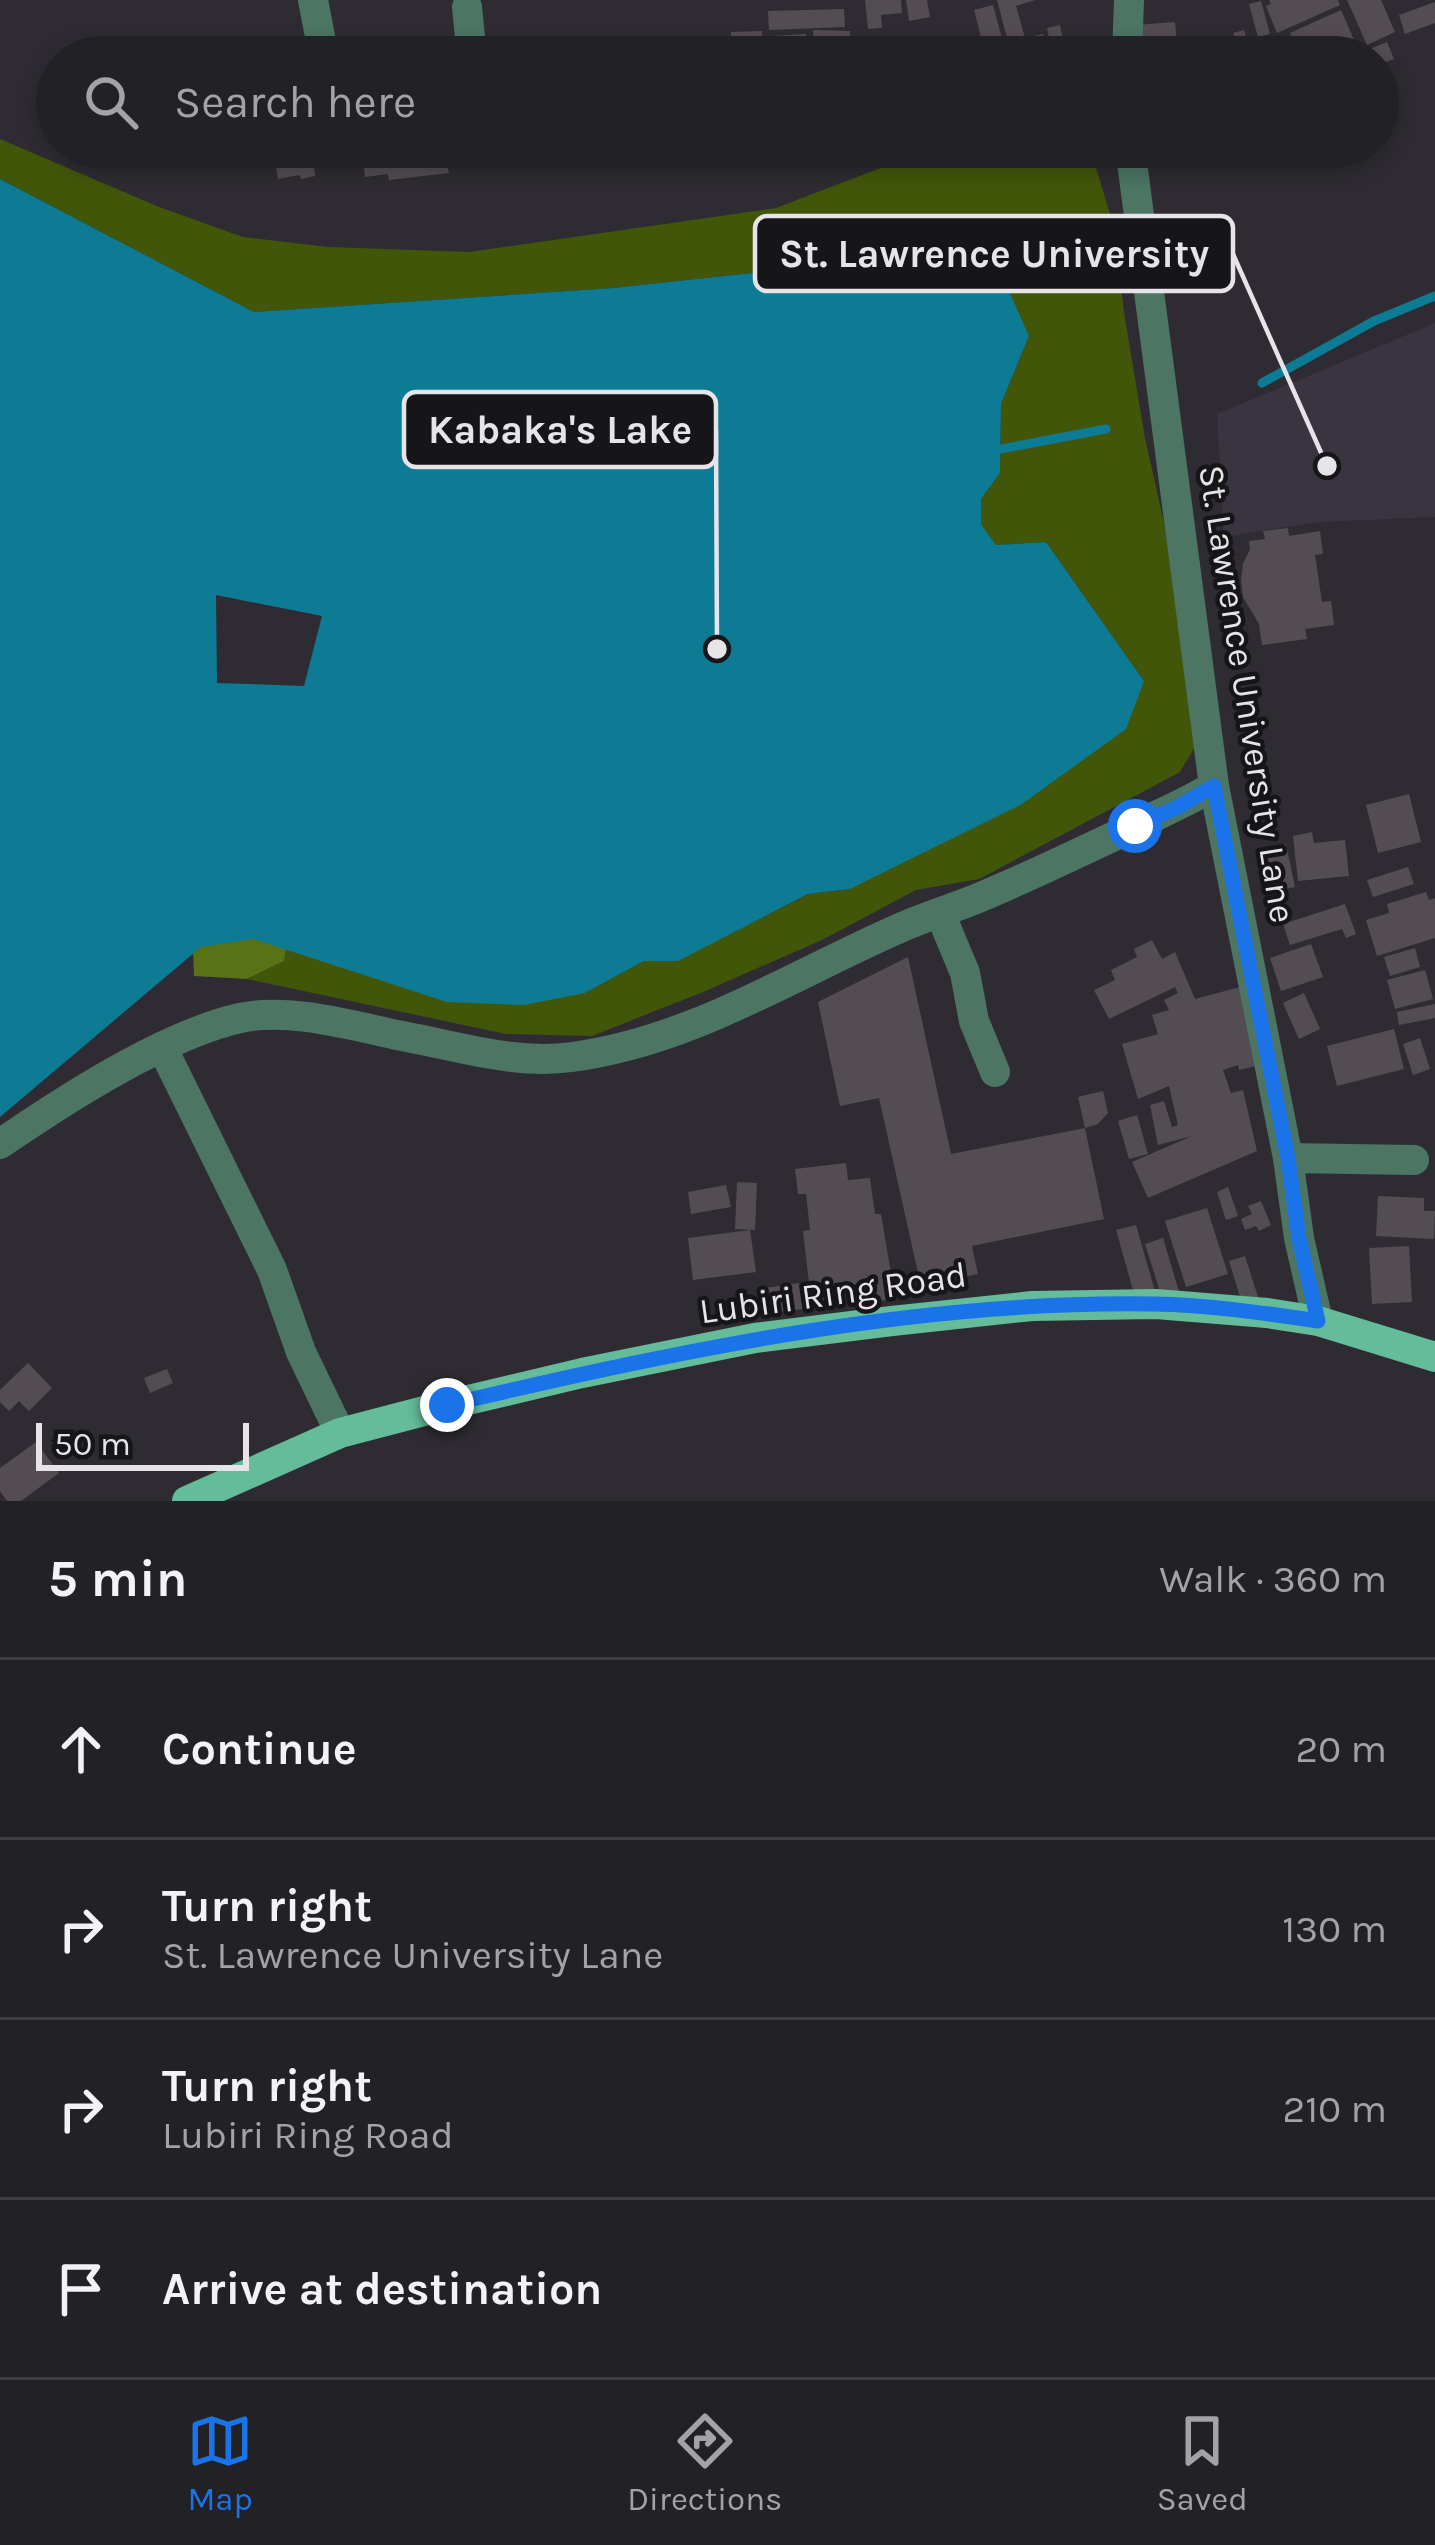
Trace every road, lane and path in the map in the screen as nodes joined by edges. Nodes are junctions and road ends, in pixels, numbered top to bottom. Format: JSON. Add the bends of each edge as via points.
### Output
{"nodes":[{"id":1,"x":313,"y":0,"type":"edge"},
{"id":2,"x":1129,"y":0,"type":"edge"},
{"id":3,"x":467,"y":7,"type":"dead end"},
{"id":4,"x":320,"y":36,"type":"edge"},
{"id":5,"x":470,"y":36,"type":"edge"},
{"id":6,"x":1128,"y":36,"type":"edge"},
{"id":7,"x":1133,"y":168,"type":"edge"},
{"id":8,"x":1214,"y":786,"type":"junction"},
{"id":9,"x":940,"y":913,"type":"junction"},
{"id":10,"x":162,"y":1048,"type":"junction"},
{"id":11,"x":995,"y":1072,"type":"dead end"},
{"id":12,"x":0,"y":1144,"type":"edge"},
{"id":13,"x":1288,"y":1158,"type":"junction"},
{"id":14,"x":1414,"y":1160,"type":"dead end"},
{"id":15,"x":1318,"y":1321,"type":"junction"},
{"id":16,"x":1435,"y":1357,"type":"edge"},
{"id":17,"x":340,"y":1433,"type":"junction"},
{"id":18,"x":187,"y":1501,"type":"edge"}],
"edges":[{"from":1,"to":4,"type":"street"},
{"from":2,"to":6,"type":"street"},
{"from":3,"to":5,"type":"street"},
{"from":7,"to":8,"type":"street","name":"St. Lawrence University Lane"},
{"from":8,"to":9,"type":"street"},
{"from":8,"to":13,"type":"street","name":"St. Lawrence University Lane"},
{"from":9,"to":10,"type":"street","via":[[702,1023],[594,1054],[488,1054],[297,1016],[242,1017]]},
{"from":9,"to":11,"type":"street"},
{"from":10,"to":12,"type":"street"},
{"from":10,"to":17,"type":"street","via":[[272,1270]]},
{"from":13,"to":14,"type":"street"},
{"from":13,"to":15,"type":"street","name":"St. Lawrence University Lane"},
{"from":15,"to":16,"type":"main road","name":"Lubiri Ring Road"},
{"from":15,"to":17,"type":"main road","name":"Lubiri Ring Road","via":[[1156,1304],[892,1321],[603,1369]]},
{"from":17,"to":18,"type":"main road","name":"Lubiri Ring Road"}]}
